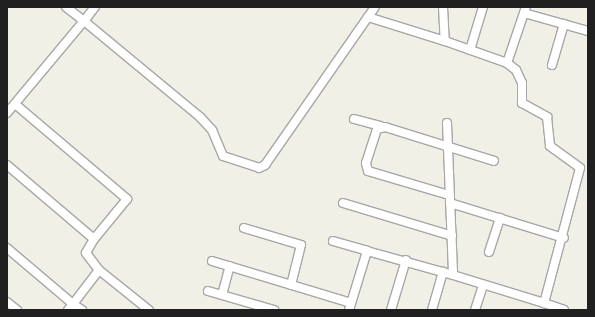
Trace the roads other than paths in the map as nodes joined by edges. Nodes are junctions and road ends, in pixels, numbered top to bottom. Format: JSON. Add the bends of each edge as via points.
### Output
{"nodes":[{"id":1,"x":66,"y":7,"type":"edge"},
{"id":2,"x":95,"y":7,"type":"edge"},
{"id":3,"x":375,"y":7,"type":"edge"},
{"id":4,"x":443,"y":7,"type":"edge"},
{"id":5,"x":483,"y":7,"type":"edge"},
{"id":6,"x":525,"y":10,"type":"edge"},
{"id":7,"x":368,"y":17,"type":"junction"},
{"id":8,"x":84,"y":22,"type":"junction"},
{"id":9,"x":564,"y":24,"type":"junction"},
{"id":10,"x":588,"y":31,"type":"edge"},
{"id":11,"x":445,"y":41,"type":"junction"},
{"id":12,"x":470,"y":50,"type":"junction"},
{"id":13,"x":508,"y":63,"type":"junction"},
{"id":14,"x":552,"y":65,"type":"dead end"},
{"id":15,"x":15,"y":104,"type":"junction"},
{"id":16,"x":7,"y":112,"type":"edge"},
{"id":17,"x":354,"y":119,"type":"dead end"},
{"id":18,"x":447,"y":123,"type":"dead end"},
{"id":19,"x":380,"y":126,"type":"junction"},
{"id":20,"x":448,"y":147,"type":"junction"},
{"id":21,"x":494,"y":161,"type":"dead end"},
{"id":22,"x":7,"y":165,"type":"edge"},
{"id":23,"x":450,"y":199,"type":"junction"},
{"id":24,"x":343,"y":203,"type":"dead end"},
{"id":25,"x":500,"y":218,"type":"junction"},
{"id":26,"x":244,"y":228,"type":"dead end"},
{"id":27,"x":452,"y":236,"type":"junction"},
{"id":28,"x":564,"y":238,"type":"junction"},
{"id":29,"x":94,"y":239,"type":"junction"},
{"id":30,"x":334,"y":241,"type":"dead end"},
{"id":31,"x":7,"y":248,"type":"edge"},
{"id":32,"x":367,"y":251,"type":"junction"},
{"id":33,"x":489,"y":252,"type":"dead end"},
{"id":34,"x":406,"y":260,"type":"junction"},
{"id":35,"x":212,"y":261,"type":"dead end"},
{"id":36,"x":230,"y":266,"type":"junction"},
{"id":37,"x":100,"y":270,"type":"junction"},
{"id":38,"x":443,"y":272,"type":"junction"},
{"id":39,"x":453,"y":275,"type":"junction"},
{"id":40,"x":291,"y":285,"type":"junction"},
{"id":41,"x":483,"y":285,"type":"junction"},
{"id":42,"x":208,"y":291,"type":"dead end"},
{"id":43,"x":222,"y":295,"type":"junction"},
{"id":44,"x":7,"y":302,"type":"edge"},
{"id":45,"x":544,"y":303,"type":"junction"},
{"id":46,"x":350,"y":306,"type":"edge"},
{"id":47,"x":71,"y":307,"type":"edge"},
{"id":48,"x":17,"y":310,"type":"edge"},
{"id":49,"x":82,"y":310,"type":"edge"},
{"id":50,"x":149,"y":310,"type":"edge"},
{"id":51,"x":274,"y":310,"type":"edge"},
{"id":52,"x":391,"y":310,"type":"edge"},
{"id":53,"x":432,"y":310,"type":"edge"},
{"id":54,"x":475,"y":310,"type":"edge"},
{"id":55,"x":564,"y":310,"type":"edge"}],
"edges":[{"from":1,"to":8,"type":"street"},
{"from":2,"to":8,"type":"street"},
{"from":3,"to":7,"type":"street"},
{"from":4,"to":11,"type":"street"},
{"from":5,"to":12,"type":"street"},
{"from":6,"to":9,"type":"street"},
{"from":6,"to":13,"type":"street"},
{"from":7,"to":8,"type":"street","via":[[265,165],[259,168],[223,156],[212,130],[200,117]]},
{"from":7,"to":11,"type":"street"},
{"from":8,"to":15,"type":"street"},
{"from":9,"to":10,"type":"street"},
{"from":9,"to":14,"type":"street"},
{"from":11,"to":12,"type":"street"},
{"from":12,"to":13,"type":"street"},
{"from":13,"to":28,"type":"street","via":[[520,76],[522,103],[547,117],[550,146],[580,168]]},
{"from":15,"to":16,"type":"street"},
{"from":15,"to":29,"type":"street","via":[[126,199]]},
{"from":17,"to":19,"type":"street"},
{"from":18,"to":20,"type":"street"},
{"from":19,"to":20,"type":"street"},
{"from":19,"to":23,"type":"street","via":[[374,133],[368,156],[368,171]]},
{"from":20,"to":21,"type":"street"},
{"from":20,"to":23,"type":"street"},
{"from":22,"to":29,"type":"street"},
{"from":23,"to":25,"type":"street"},
{"from":23,"to":27,"type":"street"},
{"from":24,"to":27,"type":"street"},
{"from":25,"to":28,"type":"street"},
{"from":25,"to":33,"type":"street"},
{"from":26,"to":40,"type":"street","via":[[301,245]]},
{"from":27,"to":39,"type":"street"},
{"from":28,"to":45,"type":"street"},
{"from":29,"to":37,"type":"street","via":[[86,253]]},
{"from":30,"to":32,"type":"street"},
{"from":31,"to":47,"type":"street"},
{"from":32,"to":34,"type":"street"},
{"from":32,"to":46,"type":"street"},
{"from":34,"to":38,"type":"street"},
{"from":34,"to":52,"type":"street"},
{"from":35,"to":36,"type":"street"},
{"from":36,"to":40,"type":"street"},
{"from":36,"to":43,"type":"street"},
{"from":37,"to":47,"type":"street"},
{"from":37,"to":50,"type":"street"},
{"from":38,"to":39,"type":"street"},
{"from":38,"to":53,"type":"street"},
{"from":39,"to":41,"type":"street"},
{"from":40,"to":46,"type":"street"},
{"from":41,"to":45,"type":"street"},
{"from":41,"to":54,"type":"street"},
{"from":42,"to":43,"type":"street"},
{"from":43,"to":51,"type":"street"},
{"from":44,"to":48,"type":"street"},
{"from":45,"to":55,"type":"street"},
{"from":47,"to":49,"type":"street"}]}
